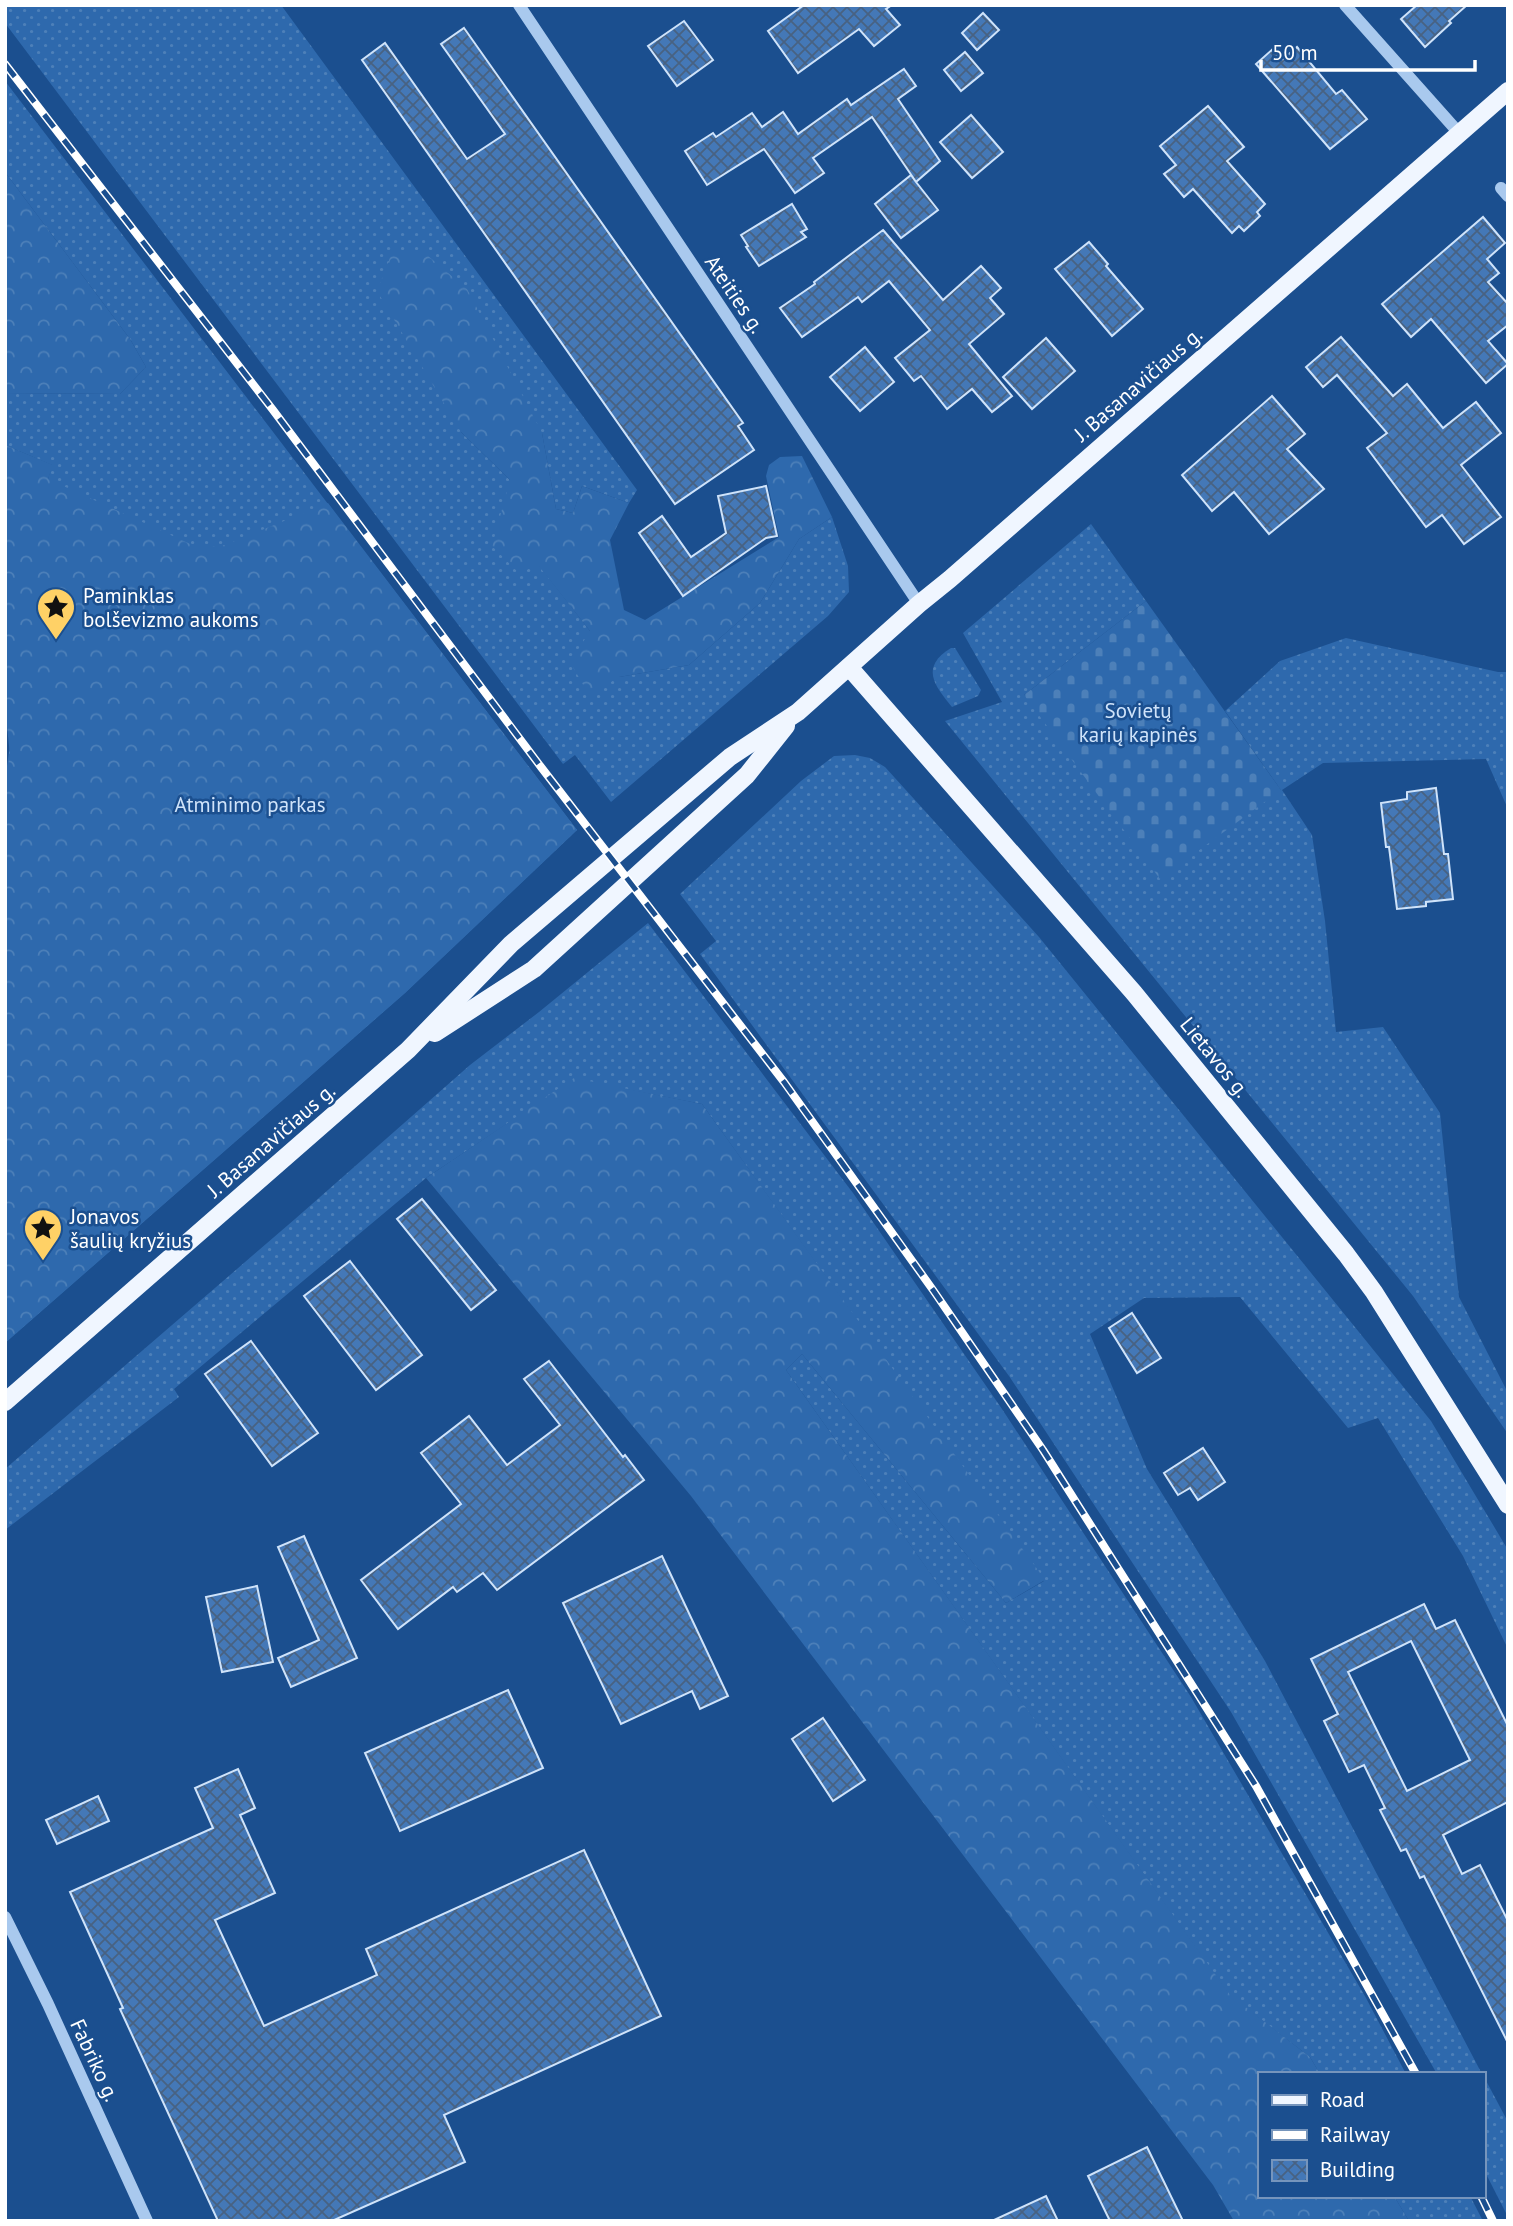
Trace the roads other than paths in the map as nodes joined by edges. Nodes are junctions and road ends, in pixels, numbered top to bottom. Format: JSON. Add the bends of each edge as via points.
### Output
{"nodes":[{"id":1,"x":519,"y":5,"type":"edge"},
{"id":2,"x":1345,"y":5,"type":"edge"},
{"id":3,"x":1508,"y":91,"type":"edge"},
{"id":4,"x":1459,"y":133,"type":"junction"},
{"id":5,"x":919,"y":604,"type":"junction"},
{"id":6,"x":849,"y":667,"type":"junction"},
{"id":7,"x":798,"y":712,"type":"junction"},
{"id":8,"x":408,"y":1050,"type":"junction"},
{"id":9,"x":5,"y":1402,"type":"edge"},
{"id":10,"x":1501,"y":1479,"type":"edge"},
{"id":11,"x":1508,"y":1505,"type":"edge"},
{"id":12,"x":5,"y":1917,"type":"edge"},
{"id":13,"x":147,"y":2221,"type":"edge"}],
"edges":[{"from":1,"to":5,"type":"street","name":"Ateities g."},
{"from":2,"to":4,"type":"street"},
{"from":3,"to":4,"type":"main road","name":"J. Basanavičiaus g."},
{"from":4,"to":5,"type":"main road","name":"J. Basanavičiaus g."},
{"from":5,"to":6,"type":"main road","name":"J. Basanavičiaus g."},
{"from":6,"to":7,"type":"main road","name":"J. Basanavičiaus g."},
{"from":6,"to":10,"type":"main road","name":"Lietavos g.","via":[[1134,993],[1346,1254]]},
{"from":7,"to":8,"type":"main road","name":"J. Basanavičiaus g.","via":[[730,757],[511,944]]},
{"from":7,"to":8,"type":"main road","name":"J. Basanavičiaus g.","via":[[747,775],[534,969]]},
{"from":8,"to":9,"type":"main road","name":"J. Basanavičiaus g."},
{"from":10,"to":11,"type":"main road","name":"Lietavos g."},
{"from":12,"to":13,"type":"street","name":"Fabriko g."}]}
